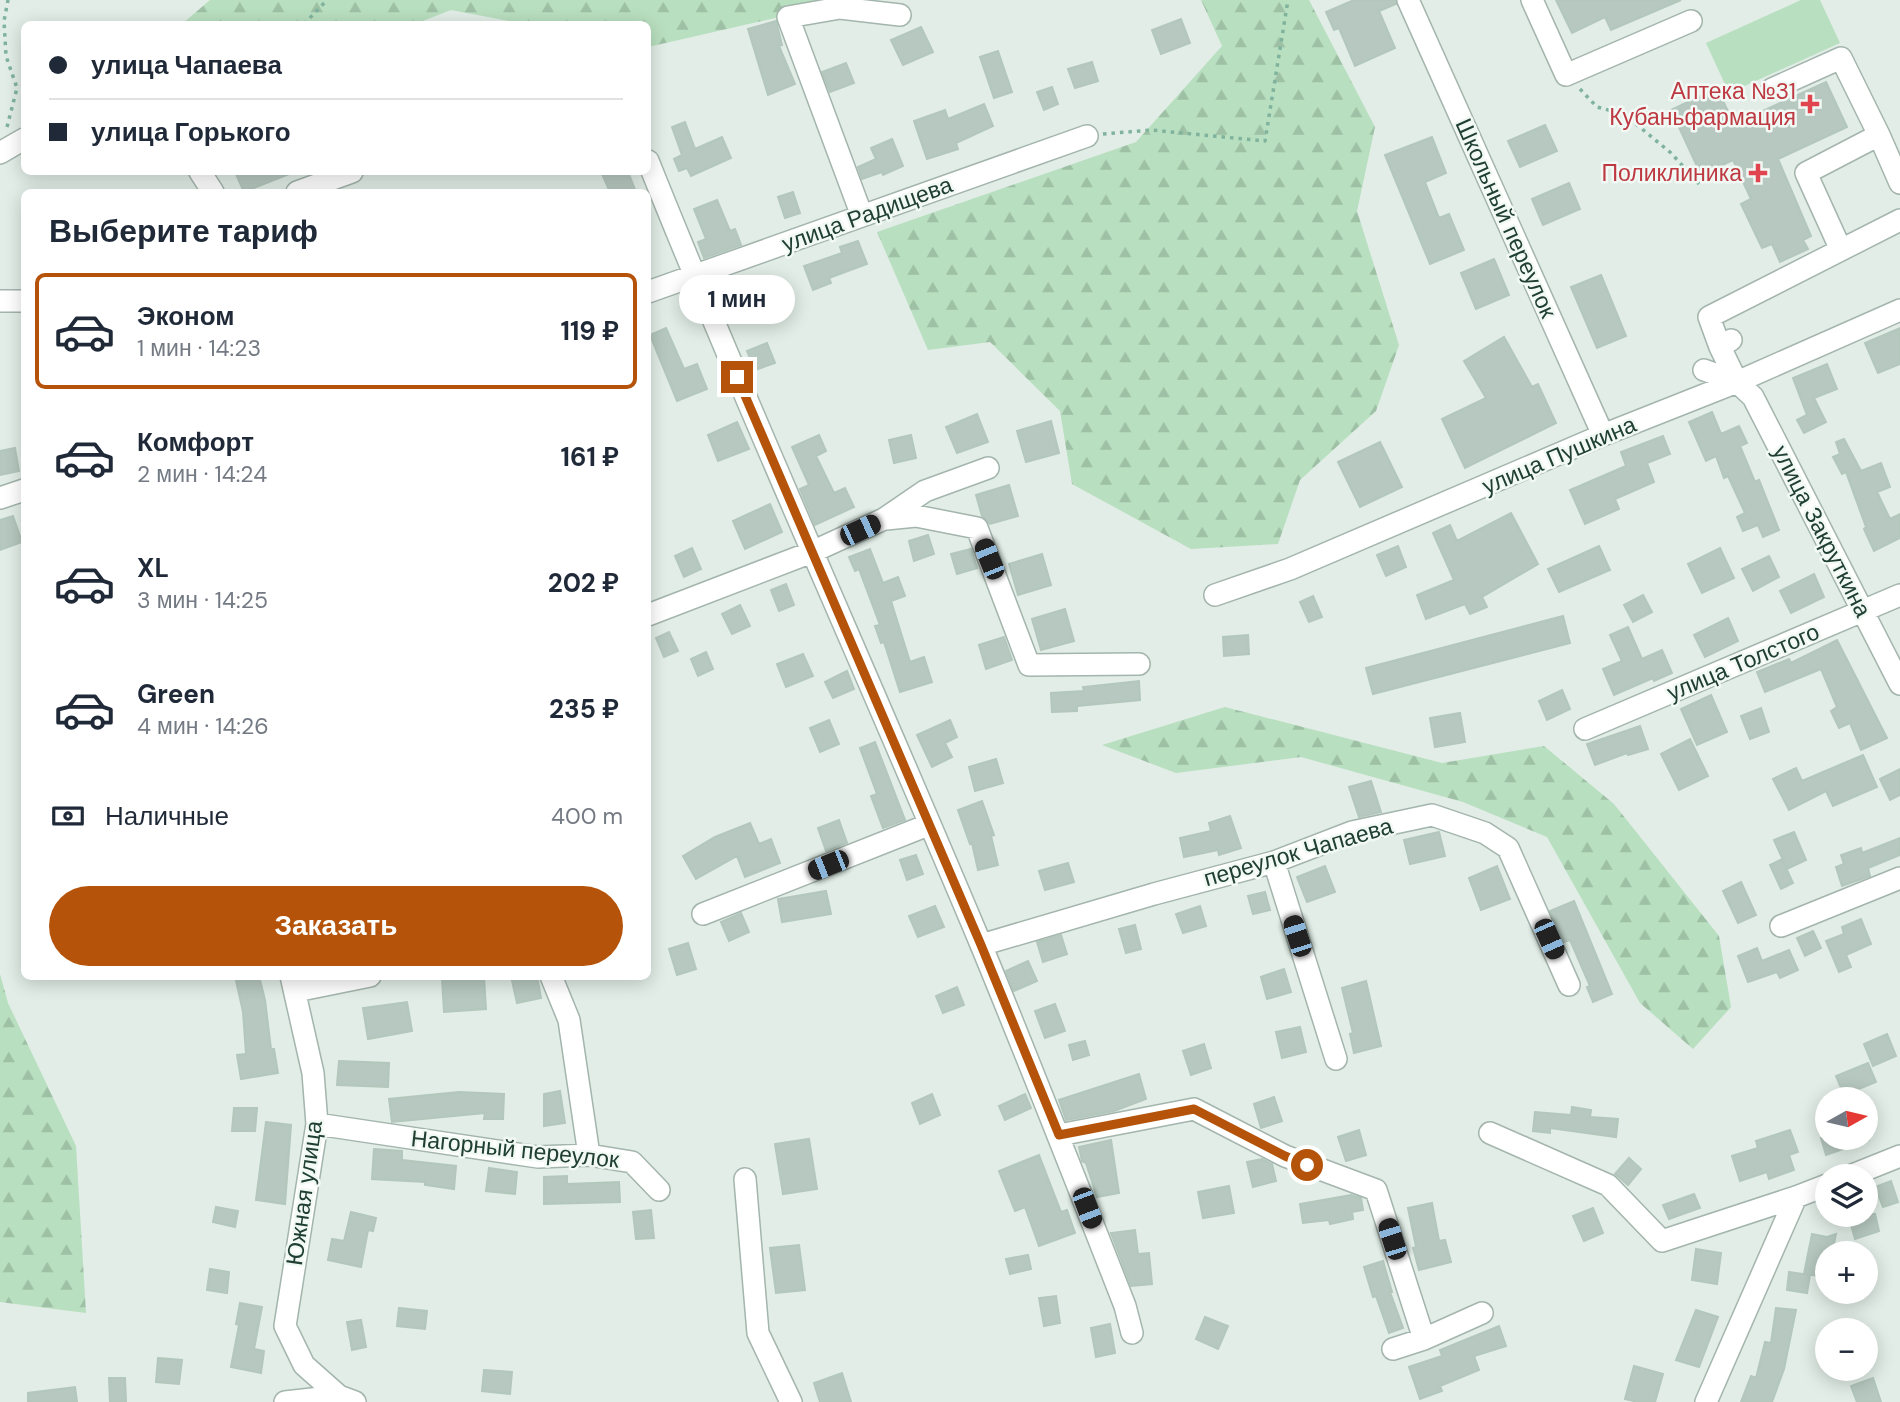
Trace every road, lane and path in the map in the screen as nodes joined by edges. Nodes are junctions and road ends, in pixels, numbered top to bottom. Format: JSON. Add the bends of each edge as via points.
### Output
{"nodes":[{"id":1,"x":8,"y":0,"type":"edge"},
{"id":2,"x":327,"y":0,"type":"edge"},
{"id":3,"x":1288,"y":0,"type":"edge"},
{"id":4,"x":1408,"y":0,"type":"edge"},
{"id":5,"x":1532,"y":0,"type":"edge"},
{"id":6,"x":900,"y":15,"type":"dead end"},
{"id":7,"x":307,"y":21,"type":"edge"},
{"id":8,"x":1691,"y":21,"type":"dead end"},
{"id":9,"x":1566,"y":75,"type":"junction"},
{"id":10,"x":1772,"y":89,"type":"dead end"},
{"id":11,"x":1879,"y":135,"type":"junction"},
{"id":12,"x":1087,"y":136,"type":"joint"},
{"id":13,"x":10,"y":142,"type":"edge"},
{"id":14,"x":651,"y":169,"type":"edge"},
{"id":15,"x":344,"y":175,"type":"edge"},
{"id":16,"x":1900,"y":183,"type":"edge"},
{"id":17,"x":1699,"y":184,"type":"dead end"},
{"id":18,"x":305,"y":189,"type":"edge"},
{"id":19,"x":862,"y":216,"type":"junction"},
{"id":20,"x":1900,"y":220,"type":"edge"},
{"id":21,"x":1841,"y":250,"type":"junction"},
{"id":22,"x":694,"y":277,"type":"junction"},
{"id":23,"x":651,"y":291,"type":"edge"},
{"id":24,"x":0,"y":301,"type":"edge"},
{"id":25,"x":21,"y":301,"type":"edge"},
{"id":26,"x":1900,"y":310,"type":"edge"},
{"id":27,"x":1704,"y":370,"type":"dead end"},
{"id":28,"x":1737,"y":382,"type":"junction"},
{"id":29,"x":1603,"y":435,"type":"junction"},
{"id":30,"x":988,"y":468,"type":"dead end"},
{"id":31,"x":21,"y":491,"type":"edge"},
{"id":32,"x":0,"y":498,"type":"edge"},
{"id":33,"x":884,"y":519,"type":"junction"},
{"id":34,"x":812,"y":552,"type":"junction"},
{"id":35,"x":1215,"y":595,"type":"dead end"},
{"id":36,"x":1900,"y":595,"type":"edge"},
{"id":37,"x":1863,"y":612,"type":"junction"},
{"id":38,"x":651,"y":614,"type":"edge"},
{"id":39,"x":1139,"y":664,"type":"dead end"},
{"id":40,"x":1900,"y":684,"type":"edge"},
{"id":41,"x":1585,"y":729,"type":"dead end"},
{"id":42,"x":928,"y":825,"type":"junction"},
{"id":43,"x":1274,"y":862,"type":"junction"},
{"id":44,"x":1900,"y":878,"type":"edge"},
{"id":45,"x":703,"y":914,"type":"dead end"},
{"id":46,"x":1781,"y":926,"type":"dead end"},
{"id":47,"x":981,"y":945,"type":"junction"},
{"id":48,"x":332,"y":980,"type":"edge"},
{"id":49,"x":553,"y":980,"type":"edge"},
{"id":50,"x":294,"y":984,"type":"edge"},
{"id":51,"x":1569,"y":985,"type":"dead end"},
{"id":52,"x":1336,"y":1059,"type":"dead end"},
{"id":53,"x":317,"y":1124,"type":"junction"},
{"id":54,"x":1490,"y":1133,"type":"dead end"},
{"id":55,"x":1059,"y":1135,"type":"junction"},
{"id":56,"x":589,"y":1155,"type":"junction"},
{"id":57,"x":1900,"y":1156,"type":"edge"},
{"id":58,"x":1878,"y":1165,"type":"edge"},
{"id":59,"x":745,"y":1179,"type":"dead end"},
{"id":60,"x":659,"y":1190,"type":"dead end"},
{"id":61,"x":1815,"y":1190,"type":"edge"},
{"id":62,"x":1796,"y":1198,"type":"junction"},
{"id":63,"x":1482,"y":1313,"type":"dead end"},
{"id":64,"x":1132,"y":1333,"type":"dead end"},
{"id":65,"x":1424,"y":1339,"type":"junction"},
{"id":66,"x":1393,"y":1349,"type":"dead end"},
{"id":67,"x":347,"y":1399,"type":"edge"},
{"id":68,"x":285,"y":1402,"type":"edge"},
{"id":69,"x":792,"y":1402,"type":"edge"},
{"id":70,"x":1706,"y":1402,"type":"edge"}],
"edges":[{"from":1,"to":13,"type":"path","via":[[6,56],[18,88]]},
{"from":2,"to":7,"type":"path"},
{"from":3,"to":12,"type":"path","via":[[1265,141],[1151,130]]},
{"from":4,"to":29,"type":"street","name":"Школьный переулок"},
{"from":5,"to":9,"type":"street"},
{"from":6,"to":19,"type":"street","via":[[840,8],[788,17]]},
{"from":8,"to":9,"type":"street"},
{"from":9,"to":17,"type":"path","via":[[1597,107],[1625,114]]},
{"from":10,"to":11,"type":"street","via":[[1842,58]]},
{"from":11,"to":16,"type":"street"},
{"from":11,"to":21,"type":"street","via":[[1806,173]]},
{"from":12,"to":19,"type":"street","name":"улица Радищева"},
{"from":14,"to":22,"type":"street"},
{"from":15,"to":18,"type":"street"},
{"from":19,"to":22,"type":"street","name":"улица Радищева"},
{"from":20,"to":21,"type":"street"},
{"from":21,"to":28,"type":"street","via":[[1709,317],[1725,343]]},
{"from":22,"to":23,"type":"street","name":"улица Радищева"},
{"from":22,"to":34,"type":"street"},
{"from":24,"to":25,"type":"street"},
{"from":26,"to":28,"type":"street","name":"улица Пушкина"},
{"from":27,"to":28,"type":"street"},
{"from":28,"to":29,"type":"street","name":"улица Пушкина"},
{"from":28,"to":37,"type":"street","name":"улица Закруткина","via":[[1754,397]]},
{"from":29,"to":35,"type":"street","name":"улица Пушкина","via":[[1290,569]]},
{"from":30,"to":33,"type":"street","via":[[925,491]]},
{"from":31,"to":32,"type":"street"},
{"from":33,"to":34,"type":"street"},
{"from":33,"to":39,"type":"street","via":[[916,516],[977,528],[1029,665]]},
{"from":34,"to":38,"type":"street"},
{"from":34,"to":42,"type":"street"},
{"from":36,"to":37,"type":"street","name":"улица Толстого"},
{"from":37,"to":40,"type":"street","name":"улица Закруткина"},
{"from":37,"to":41,"type":"street","name":"улица Толстого"},
{"from":42,"to":45,"type":"street"},
{"from":42,"to":47,"type":"street"},
{"from":43,"to":47,"type":"street","name":"переулок Чапаева"},
{"from":43,"to":51,"type":"street","name":"переулок Чапаева","via":[[1352,832],[1432,815],[1485,833],[1508,848]]},
{"from":43,"to":52,"type":"street"},
{"from":44,"to":46,"type":"street"},
{"from":47,"to":55,"type":"street"},
{"from":48,"to":50,"type":"street"},
{"from":49,"to":56,"type":"street","via":[[569,1020]]},
{"from":50,"to":53,"type":"street","name":"Южная улица","via":[[313,1073]]},
{"from":53,"to":56,"type":"street","name":"Нагорный переулок","via":[[538,1157]]},
{"from":53,"to":67,"type":"street","name":"Южная улица","via":[[285,1326],[304,1365]]},
{"from":54,"to":62,"type":"street","via":[[1608,1185],[1661,1241]]},
{"from":55,"to":64,"type":"street"},
{"from":55,"to":65,"type":"street","via":[[1194,1109],[1285,1156],[1376,1190]]},
{"from":56,"to":60,"type":"street","name":"Нагорный переулок","via":[[632,1162]]},
{"from":57,"to":58,"type":"street"},
{"from":59,"to":69,"type":"street","via":[[758,1333]]},
{"from":61,"to":62,"type":"street"},
{"from":62,"to":70,"type":"street"},
{"from":63,"to":65,"type":"street"},
{"from":65,"to":66,"type":"street"},
{"from":67,"to":68,"type":"street"}]}
